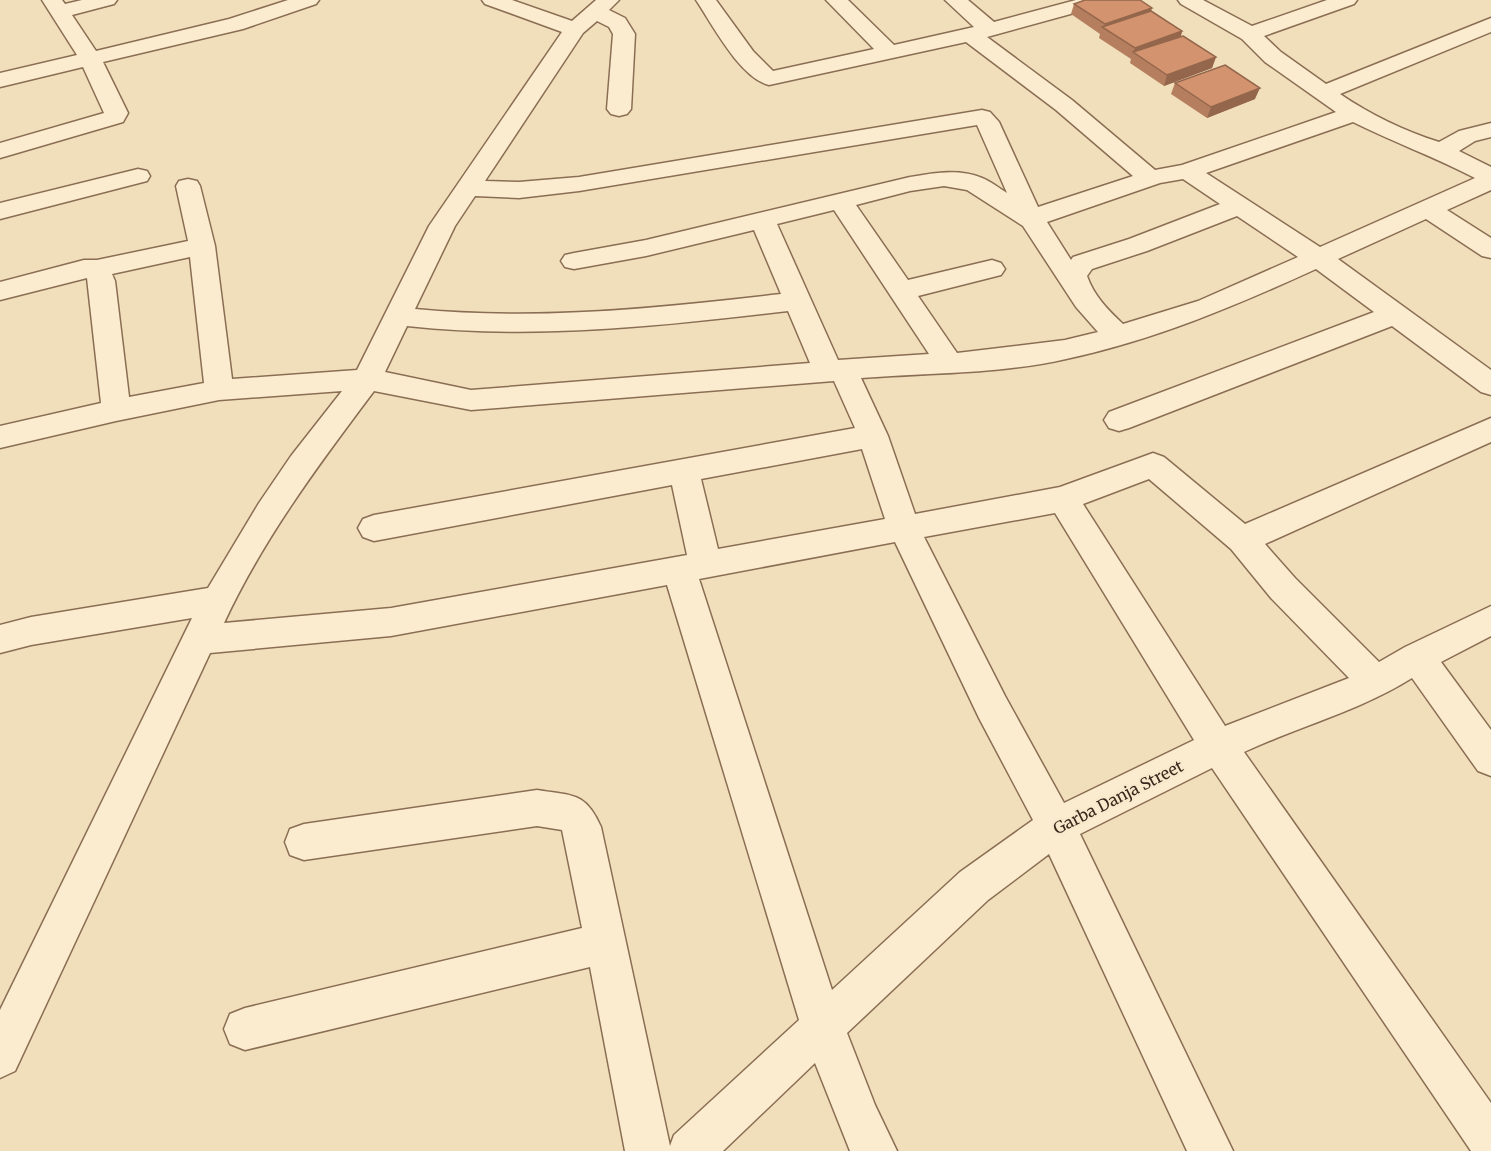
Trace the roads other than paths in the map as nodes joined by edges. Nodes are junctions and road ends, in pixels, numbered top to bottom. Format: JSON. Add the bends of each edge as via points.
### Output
{"nodes":[{"id":1,"x":107,"y":0,"type":"edge"},
{"id":2,"x":309,"y":0,"type":"edge"},
{"id":3,"x":492,"y":0,"type":"edge"},
{"id":4,"x":706,"y":0,"type":"edge"},
{"id":5,"x":836,"y":0,"type":"edge"},
{"id":6,"x":955,"y":0,"type":"edge"},
{"id":7,"x":1020,"y":0,"type":"edge"},
{"id":8,"x":1100,"y":0,"type":"edge"},
{"id":9,"x":1188,"y":0,"type":"edge"},
{"id":10,"x":1347,"y":0,"type":"edge"},
{"id":11,"x":56,"y":6,"type":"edge"},
{"id":12,"x":594,"y":14,"type":"edge"},
{"id":13,"x":1041,"y":16,"type":"junction"},
{"id":14,"x":1491,"y":24,"type":"edge"},
{"id":15,"x":980,"y":33,"type":"junction"},
{"id":16,"x":1250,"y":34,"type":"junction"},
{"id":17,"x":890,"y":53,"type":"junction"},
{"id":18,"x":91,"y":60,"type":"junction"},
{"id":19,"x":0,"y":80,"type":"edge"},
{"id":20,"x":1323,"y":93,"type":"junction"},
{"id":21,"x":619,"y":109,"type":"dead end"},
{"id":22,"x":1354,"y":114,"type":"junction"},
{"id":23,"x":1491,"y":130,"type":"edge"},
{"id":24,"x":1441,"y":151,"type":"junction"},
{"id":25,"x":0,"y":152,"type":"edge"},
{"id":26,"x":1187,"y":171,"type":"junction"},
{"id":27,"x":138,"y":176,"type":"dead end"},
{"id":28,"x":1155,"y":177,"type":"junction"},
{"id":29,"x":1491,"y":177,"type":"edge"},
{"id":30,"x":188,"y":186,"type":"dead end"},
{"id":31,"x":468,"y":188,"type":"junction"},
{"id":32,"x":841,"y":201,"type":"junction"},
{"id":33,"x":1241,"y":205,"type":"junction"},
{"id":34,"x":1428,"y":209,"type":"junction"},
{"id":35,"x":0,"y":211,"type":"edge"},
{"id":36,"x":1031,"y":220,"type":"junction"},
{"id":37,"x":764,"y":221,"type":"junction"},
{"id":38,"x":201,"y":246,"type":"junction"},
{"id":39,"x":1491,"y":249,"type":"edge"},
{"id":40,"x":1317,"y":257,"type":"junction"},
{"id":41,"x":574,"y":261,"type":"dead end"},
{"id":42,"x":97,"y":269,"type":"junction"},
{"id":43,"x":992,"y":269,"type":"dead end"},
{"id":44,"x":1077,"y":286,"type":"junction"},
{"id":45,"x":0,"y":291,"type":"edge"},
{"id":46,"x":901,"y":291,"type":"junction"},
{"id":47,"x":798,"y":301,"type":"junction"},
{"id":48,"x":1396,"y":314,"type":"junction"},
{"id":49,"x":398,"y":316,"type":"junction"},
{"id":50,"x":1118,"y":336,"type":"junction"},
{"id":51,"x":950,"y":364,"type":"junction"},
{"id":52,"x":835,"y":370,"type":"junction"},
{"id":53,"x":367,"y":379,"type":"junction"},
{"id":54,"x":1491,"y":386,"type":"edge"},
{"id":55,"x":219,"y":390,"type":"junction"},
{"id":56,"x":116,"y":410,"type":"junction"},
{"id":57,"x":1119,"y":420,"type":"dead end"},
{"id":58,"x":1491,"y":429,"type":"edge"},
{"id":59,"x":873,"y":436,"type":"junction"},
{"id":60,"x":0,"y":437,"type":"edge"},
{"id":61,"x":684,"y":471,"type":"junction"},
{"id":62,"x":1063,"y":499,"type":"junction"},
{"id":63,"x":374,"y":528,"type":"dead end"},
{"id":64,"x":904,"y":528,"type":"junction"},
{"id":65,"x":1242,"y":540,"type":"junction"},
{"id":66,"x":692,"y":566,"type":"junction"},
{"id":67,"x":218,"y":600,"type":"junction"},
{"id":68,"x":1491,"y":620,"type":"edge"},
{"id":69,"x":0,"y":639,"type":"edge"},
{"id":70,"x":199,"y":640,"type":"junction"},
{"id":71,"x":1417,"y":657,"type":"junction"},
{"id":72,"x":1376,"y":682,"type":"junction"},
{"id":73,"x":1218,"y":746,"type":"junction"},
{"id":74,"x":1491,"y":759,"type":"edge"},
{"id":75,"x":1056,"y":826,"type":"junction"},
{"id":76,"x":304,"y":842,"type":"dead end"},
{"id":77,"x":606,"y":943,"type":"junction"},
{"id":78,"x":823,"y":1027,"type":"junction"},
{"id":79,"x":245,"y":1029,"type":"dead end"},
{"id":80,"x":4,"y":1040,"type":"edge"},
{"id":81,"x":1491,"y":1141,"type":"edge"},
{"id":82,"x":648,"y":1151,"type":"edge"},
{"id":83,"x":690,"y":1151,"type":"edge"},
{"id":84,"x":874,"y":1151,"type":"edge"},
{"id":85,"x":1210,"y":1151,"type":"edge"}],
"edges":[{"from":1,"to":11,"type":"street"},
{"from":2,"to":18,"type":"street","via":[[235,24]]},
{"from":3,"to":12,"type":"street"},
{"from":4,"to":17,"type":"street","via":[[764,77]]},
{"from":5,"to":17,"type":"street"},
{"from":6,"to":15,"type":"street"},
{"from":7,"to":13,"type":"street"},
{"from":8,"to":13,"type":"street"},
{"from":9,"to":16,"type":"street"},
{"from":10,"to":16,"type":"street"},
{"from":11,"to":18,"type":"street"},
{"from":12,"to":21,"type":"street","via":[[618,22],[624,34]]},
{"from":12,"to":31,"type":"street"},
{"from":13,"to":15,"type":"street"},
{"from":14,"to":20,"type":"street"},
{"from":15,"to":17,"type":"street"},
{"from":15,"to":28,"type":"street","via":[[1138,168]]},
{"from":16,"to":20,"type":"street","via":[[1273,57]]},
{"from":18,"to":19,"type":"street"},
{"from":18,"to":25,"type":"street","via":[[115,117]]},
{"from":20,"to":22,"type":"street"},
{"from":22,"to":24,"type":"street"},
{"from":22,"to":26,"type":"street"},
{"from":23,"to":24,"type":"street","via":[[1467,136]]},
{"from":24,"to":29,"type":"street"},
{"from":26,"to":28,"type":"street"},
{"from":26,"to":33,"type":"street"},
{"from":27,"to":35,"type":"street"},
{"from":28,"to":36,"type":"street"},
{"from":29,"to":34,"type":"street","via":[[1480,186]]},
{"from":30,"to":38,"type":"street"},
{"from":31,"to":36,"type":"street","via":[[519,190],[561,186],[982,117]]},
{"from":31,"to":49,"type":"street","via":[[442,226]]},
{"from":32,"to":36,"type":"street","via":[[944,179],[974,183]]},
{"from":32,"to":37,"type":"street"},
{"from":32,"to":46,"type":"street"},
{"from":33,"to":40,"type":"street"},
{"from":33,"to":44,"type":"street","via":[[1082,263],[1074,276]]},
{"from":34,"to":39,"type":"street"},
{"from":34,"to":40,"type":"street"},
{"from":36,"to":44,"type":"street","via":[[1054,259]]},
{"from":37,"to":41,"type":"street"},
{"from":37,"to":47,"type":"street"},
{"from":38,"to":42,"type":"street"},
{"from":38,"to":55,"type":"street"},
{"from":40,"to":48,"type":"street"},
{"from":40,"to":50,"type":"street","via":[[1208,307]]},
{"from":42,"to":45,"type":"street"},
{"from":42,"to":56,"type":"street","via":[[102,281]]},
{"from":43,"to":46,"type":"street"},
{"from":44,"to":50,"type":"street"},
{"from":46,"to":51,"type":"street"},
{"from":47,"to":49,"type":"street","via":[[627,319],[467,324]]},
{"from":47,"to":52,"type":"street"},
{"from":48,"to":54,"type":"street"},
{"from":48,"to":57,"type":"street"},
{"from":49,"to":53,"type":"street"},
{"from":50,"to":51,"type":"street","via":[[1065,350]]},
{"from":51,"to":52,"type":"street"},
{"from":52,"to":53,"type":"street","via":[[471,400]]},
{"from":52,"to":59,"type":"street"},
{"from":53,"to":55,"type":"street"},
{"from":53,"to":67,"type":"street","via":[[289,483]]},
{"from":55,"to":56,"type":"street"},
{"from":56,"to":60,"type":"street"},
{"from":58,"to":65,"type":"street"},
{"from":59,"to":61,"type":"street"},
{"from":59,"to":64,"type":"street"},
{"from":61,"to":63,"type":"street"},
{"from":61,"to":66,"type":"street"},
{"from":62,"to":64,"type":"street"},
{"from":62,"to":65,"type":"street","via":[[1153,465]]},
{"from":62,"to":73,"type":"street"},
{"from":64,"to":66,"type":"street"},
{"from":64,"to":75,"type":"street"},
{"from":65,"to":72,"type":"street","via":[[1282,588]]},
{"from":66,"to":70,"type":"street","via":[[391,621]]},
{"from":66,"to":78,"type":"street"},
{"from":67,"to":69,"type":"street"},
{"from":67,"to":70,"type":"street"},
{"from":68,"to":71,"type":"street","name":"Garba Danja Street"},
{"from":70,"to":80,"type":"street"},
{"from":71,"to":72,"type":"street","name":"Garba Danja Street"},
{"from":71,"to":74,"type":"street"},
{"from":72,"to":73,"type":"street","name":"Garba Danja Street"},
{"from":73,"to":75,"type":"street","name":"Garba Danja Street"},
{"from":73,"to":81,"type":"street"},
{"from":75,"to":78,"type":"street","name":"Garba Danja Street","via":[[974,886]]},
{"from":75,"to":85,"type":"street"},
{"from":76,"to":77,"type":"street","via":[[537,808],[573,814],[582,827]]},
{"from":77,"to":79,"type":"street"},
{"from":77,"to":82,"type":"street"},
{"from":78,"to":83,"type":"street","name":"Garba Danja Street"},
{"from":78,"to":84,"type":"street"}]}
